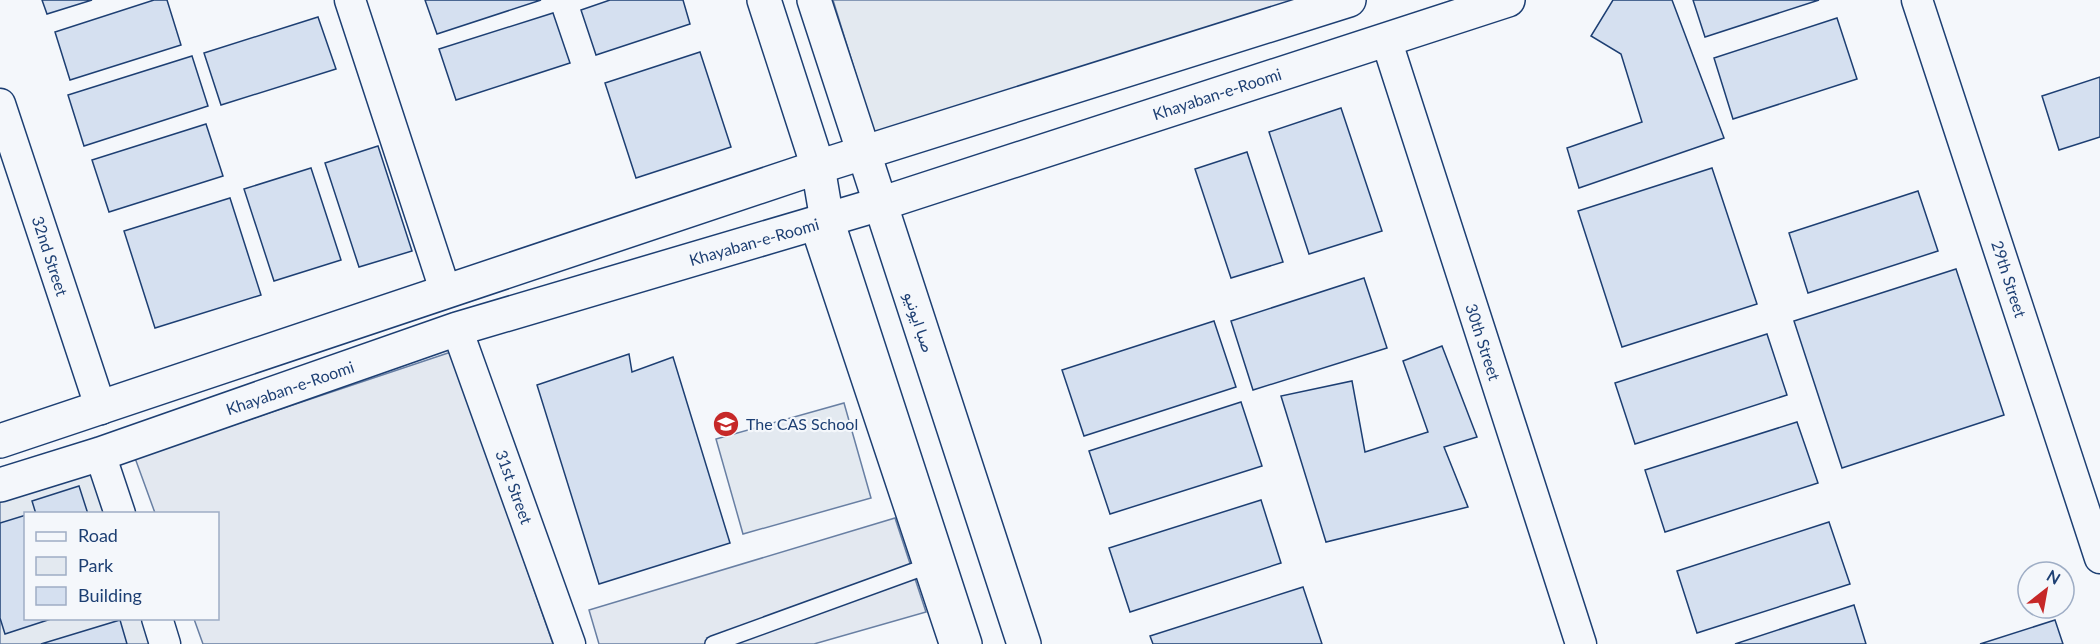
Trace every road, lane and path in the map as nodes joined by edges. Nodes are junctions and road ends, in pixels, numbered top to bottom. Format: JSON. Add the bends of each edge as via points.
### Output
{"nodes":[{"id":1,"x":350,"y":0,"type":"edge"},
{"id":2,"x":764,"y":0,"type":"edge"},
{"id":3,"x":814,"y":0,"type":"edge"},
{"id":4,"x":1349,"y":0,"type":"edge"},
{"id":5,"x":1508,"y":0,"type":"edge"},
{"id":6,"x":1917,"y":0,"type":"edge"},
{"id":7,"x":1386,"y":39,"type":"junction"},
{"id":8,"x":0,"y":104,"type":"edge"},
{"id":9,"x":863,"y":154,"type":"junction"},
{"id":10,"x":818,"y":167,"type":"junction"},
{"id":11,"x":880,"y":204,"type":"junction"},
{"id":12,"x":817,"y":223,"type":"junction"},
{"id":13,"x":445,"y":290,"type":"junction"},
{"id":14,"x":457,"y":329,"type":"junction"},
{"id":15,"x":100,"y":409,"type":"junction"},
{"id":16,"x":0,"y":441,"type":"edge"},
{"id":17,"x":100,"y":454,"type":"junction"},
{"id":18,"x":0,"y":484,"type":"edge"},
{"id":19,"x":120,"y":512,"type":"edge"},
{"id":20,"x":2100,"y":558,"type":"edge"},
{"id":21,"x":931,"y":565,"type":"junction"},
{"id":22,"x":158,"y":620,"type":"edge"},
{"id":23,"x":165,"y":644,"type":"edge"},
{"id":24,"x":570,"y":644,"type":"edge"},
{"id":25,"x":713,"y":644,"type":"edge"},
{"id":26,"x":947,"y":644,"type":"edge"},
{"id":27,"x":965,"y":644,"type":"edge"},
{"id":28,"x":1024,"y":644,"type":"edge"},
{"id":29,"x":1581,"y":644,"type":"edge"}],
"edges":[{"from":1,"to":13,"type":"street"},
{"from":2,"to":10,"type":"street"},
{"from":3,"to":9,"type":"street","name":"صبا ایونیو"},
{"from":4,"to":9,"type":"street"},
{"from":5,"to":7,"type":"street","name":"Khayaban-e-Roomi"},
{"from":6,"to":20,"type":"street","name":"29th Street"},
{"from":7,"to":11,"type":"street","name":"Khayaban-e-Roomi"},
{"from":7,"to":29,"type":"street","name":"30th Street"},
{"from":8,"to":15,"type":"street","name":"32nd Street"},
{"from":9,"to":10,"type":"street"},
{"from":9,"to":11,"type":"street","name":"صبا ایونیو"},
{"from":10,"to":12,"type":"street"},
{"from":10,"to":13,"type":"street"},
{"from":11,"to":12,"type":"street","name":"Khayaban-e-Roomi"},
{"from":11,"to":28,"type":"street","name":"صبا ایونیو"},
{"from":12,"to":14,"type":"street","name":"Khayaban-e-Roomi"},
{"from":12,"to":21,"type":"street"},
{"from":13,"to":15,"type":"street"},
{"from":14,"to":17,"type":"street","name":"Khayaban-e-Roomi"},
{"from":14,"to":24,"type":"street","name":"31st Street"},
{"from":15,"to":16,"type":"street"},
{"from":17,"to":18,"type":"street","name":"Khayaban-e-Roomi"},
{"from":17,"to":19,"type":"street"},
{"from":21,"to":25,"type":"lane"},
{"from":21,"to":26,"type":"lane"},
{"from":21,"to":27,"type":"street"},
{"from":22,"to":23,"type":"street"}]}
